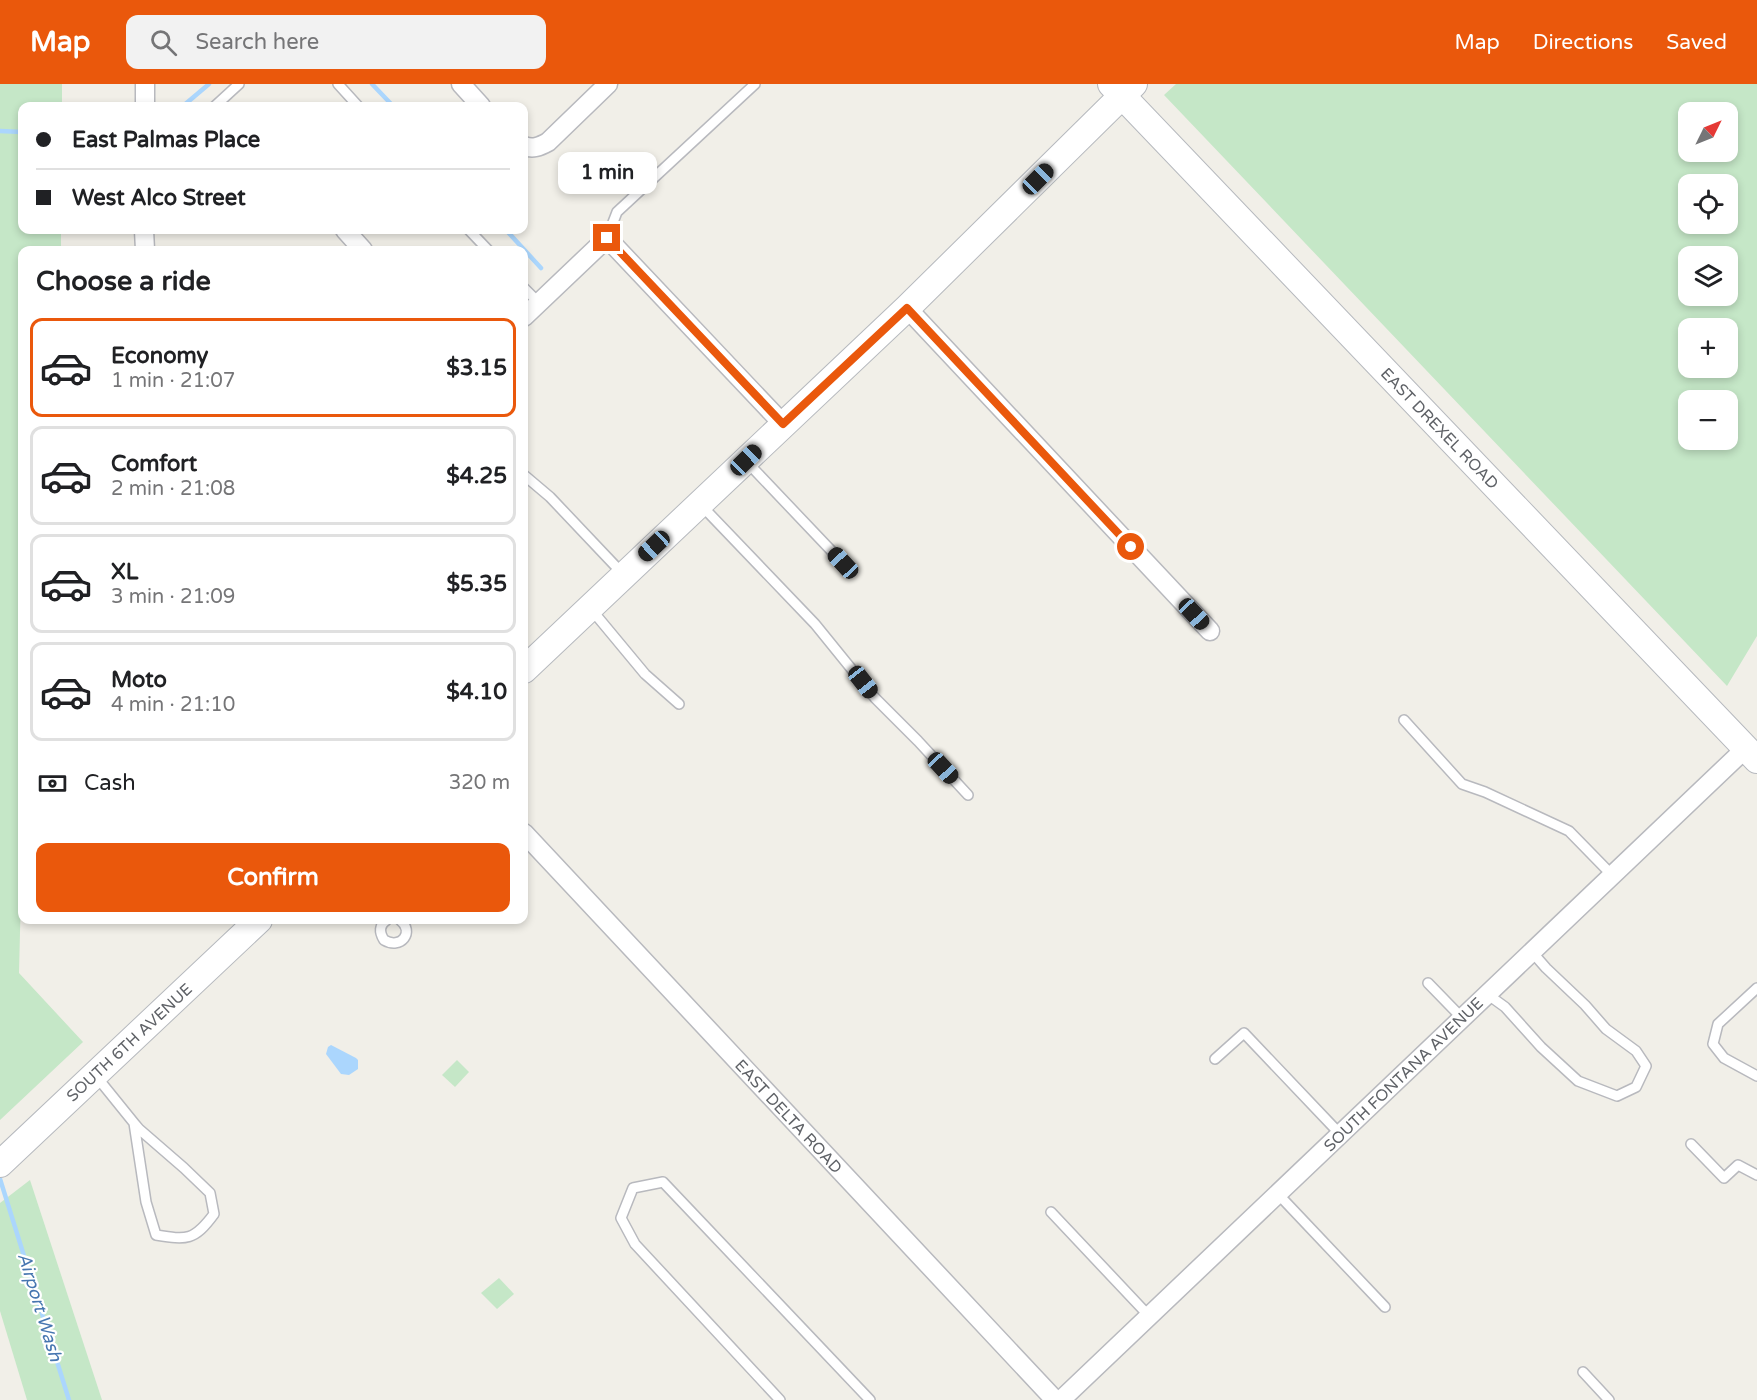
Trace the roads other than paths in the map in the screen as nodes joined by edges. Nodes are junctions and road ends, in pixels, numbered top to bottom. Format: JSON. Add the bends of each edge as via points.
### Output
{"nodes":[{"id":1,"x":145,"y":84,"type":"edge"},
{"id":2,"x":239,"y":84,"type":"edge"},
{"id":3,"x":338,"y":84,"type":"edge"},
{"id":4,"x":461,"y":84,"type":"edge"},
{"id":5,"x":608,"y":84,"type":"edge"},
{"id":6,"x":755,"y":84,"type":"edge"},
{"id":7,"x":1123,"y":88,"type":"edge"},
{"id":8,"x":145,"y":102,"type":"edge"},
{"id":9,"x":219,"y":102,"type":"edge"},
{"id":10,"x":354,"y":102,"type":"edge"},
{"id":11,"x":477,"y":102,"type":"edge"},
{"id":12,"x":528,"y":146,"type":"edge"},
{"id":13,"x":349,"y":234,"type":"edge"},
{"id":14,"x":473,"y":234,"type":"edge"},
{"id":15,"x":607,"y":238,"type":"junction"},
{"id":16,"x":359,"y":246,"type":"edge"},
{"id":17,"x":484,"y":246,"type":"edge"},
{"id":18,"x":528,"y":292,"type":"edge"},
{"id":19,"x":539,"y":303,"type":"junction"},
{"id":20,"x":907,"y":308,"type":"junction"},
{"id":21,"x":528,"y":313,"type":"edge"},
{"id":22,"x":783,"y":424,"type":"junction"},
{"id":23,"x":746,"y":460,"type":"junction"},
{"id":24,"x":528,"y":478,"type":"edge"},
{"id":25,"x":699,"y":504,"type":"junction"},
{"id":26,"x":843,"y":563,"type":"dead end"},
{"id":27,"x":624,"y":575,"type":"junction"},
{"id":28,"x":589,"y":608,"type":"junction"},
{"id":29,"x":1210,"y":631,"type":"dead end"},
{"id":30,"x":528,"y":666,"type":"edge"},
{"id":31,"x":680,"y":704,"type":"dead end"},
{"id":32,"x":1404,"y":720,"type":"dead end"},
{"id":33,"x":1751,"y":754,"type":"edge"},
{"id":34,"x":968,"y":795,"type":"dead end"},
{"id":35,"x":528,"y":837,"type":"edge"},
{"id":36,"x":1612,"y":875,"type":"junction"},
{"id":37,"x":255,"y":924,"type":"edge"},
{"id":38,"x":383,"y":924,"type":"edge"},
{"id":39,"x":404,"y":924,"type":"edge"},
{"id":40,"x":1532,"y":952,"type":"junction"},
{"id":41,"x":1428,"y":983,"type":"dead end"},
{"id":42,"x":1757,"y":987,"type":"edge"},
{"id":43,"x":1487,"y":994,"type":"junction"},
{"id":44,"x":1462,"y":1018,"type":"junction"},
{"id":45,"x":1215,"y":1059,"type":"dead end"},
{"id":46,"x":95,"y":1074,"type":"junction"},
{"id":47,"x":1757,"y":1076,"type":"edge"},
{"id":48,"x":134,"y":1123,"type":"junction"},
{"id":49,"x":1340,"y":1134,"type":"junction"},
{"id":50,"x":1691,"y":1144,"type":"dead end"},
{"id":51,"x":0,"y":1164,"type":"edge"},
{"id":52,"x":1757,"y":1174,"type":"edge"},
{"id":53,"x":1278,"y":1194,"type":"junction"},
{"id":54,"x":1051,"y":1212,"type":"dead end"},
{"id":55,"x":1385,"y":1307,"type":"dead end"},
{"id":56,"x":1149,"y":1316,"type":"junction"},
{"id":57,"x":1583,"y":1372,"type":"dead end"},
{"id":58,"x":780,"y":1400,"type":"edge"},
{"id":59,"x":870,"y":1400,"type":"edge"},
{"id":60,"x":1055,"y":1400,"type":"edge"},
{"id":61,"x":1061,"y":1400,"type":"edge"},
{"id":62,"x":1609,"y":1400,"type":"edge"}],
"edges":[{"from":1,"to":8,"type":"street"},
{"from":2,"to":9,"type":"lane"},
{"from":3,"to":10,"type":"lane"},
{"from":4,"to":11,"type":"street"},
{"from":5,"to":12,"type":"street","via":[[548,142],[539,147]]},
{"from":6,"to":15,"type":"lane","via":[[617,212]]},
{"from":7,"to":20,"type":"street"},
{"from":7,"to":33,"type":"street","name":"EAST DREXEL ROAD"},
{"from":13,"to":16,"type":"street"},
{"from":14,"to":17,"type":"lane"},
{"from":15,"to":19,"type":"street"},
{"from":15,"to":22,"type":"street"},
{"from":18,"to":19,"type":"lane"},
{"from":19,"to":21,"type":"street"},
{"from":20,"to":22,"type":"street"},
{"from":20,"to":29,"type":"street"},
{"from":22,"to":23,"type":"street"},
{"from":23,"to":25,"type":"street"},
{"from":23,"to":26,"type":"lane"},
{"from":24,"to":27,"type":"lane"},
{"from":25,"to":27,"type":"street"},
{"from":25,"to":34,"type":"lane","via":[[815,624],[875,698]]},
{"from":27,"to":28,"type":"street"},
{"from":28,"to":30,"type":"street"},
{"from":28,"to":31,"type":"lane","via":[[645,674]]},
{"from":32,"to":36,"type":"lane","via":[[1462,784],[1569,831]]},
{"from":33,"to":36,"type":"street","name":"SOUTH FONTANA AVENUE"},
{"from":35,"to":60,"type":"street","name":"EAST DELTA ROAD"},
{"from":36,"to":40,"type":"street","name":"SOUTH FONTANA AVENUE"},
{"from":37,"to":46,"type":"street","name":"SOUTH 6TH AVENUE"},
{"from":38,"to":39,"type":"lane","via":[[382,936],[397,943],[404,939]]},
{"from":40,"to":43,"type":"street","name":"SOUTH FONTANA AVENUE"},
{"from":40,"to":43,"type":"lane","via":[[1606,1029],[1636,1051],[1646,1066],[1636,1087],[1617,1096],[1578,1081],[1505,1007]]},
{"from":41,"to":44,"type":"lane"},
{"from":42,"to":47,"type":"lane","via":[[1718,1024],[1713,1044],[1724,1058]]},
{"from":43,"to":44,"type":"street","name":"SOUTH FONTANA AVENUE"},
{"from":44,"to":49,"type":"street","name":"SOUTH FONTANA AVENUE"},
{"from":45,"to":49,"type":"lane","via":[[1244,1033]]},
{"from":46,"to":48,"type":"lane"},
{"from":46,"to":51,"type":"street","name":"SOUTH 6TH AVENUE"},
{"from":48,"to":48,"type":"lane","via":[[210,1193],[214,1214],[203,1228],[183,1239],[156,1235],[146,1202]]},
{"from":49,"to":53,"type":"street","name":"SOUTH FONTANA AVENUE"},
{"from":50,"to":52,"type":"lane","via":[[1724,1178],[1737,1165]]},
{"from":53,"to":55,"type":"lane"},
{"from":53,"to":56,"type":"street","name":"SOUTH FONTANA AVENUE"},
{"from":54,"to":56,"type":"lane"},
{"from":56,"to":61,"type":"street","name":"SOUTH FONTANA AVENUE"},
{"from":57,"to":62,"type":"lane"},
{"from":58,"to":59,"type":"lane","via":[[635,1244],[621,1218],[633,1188],[663,1182]]}]}
